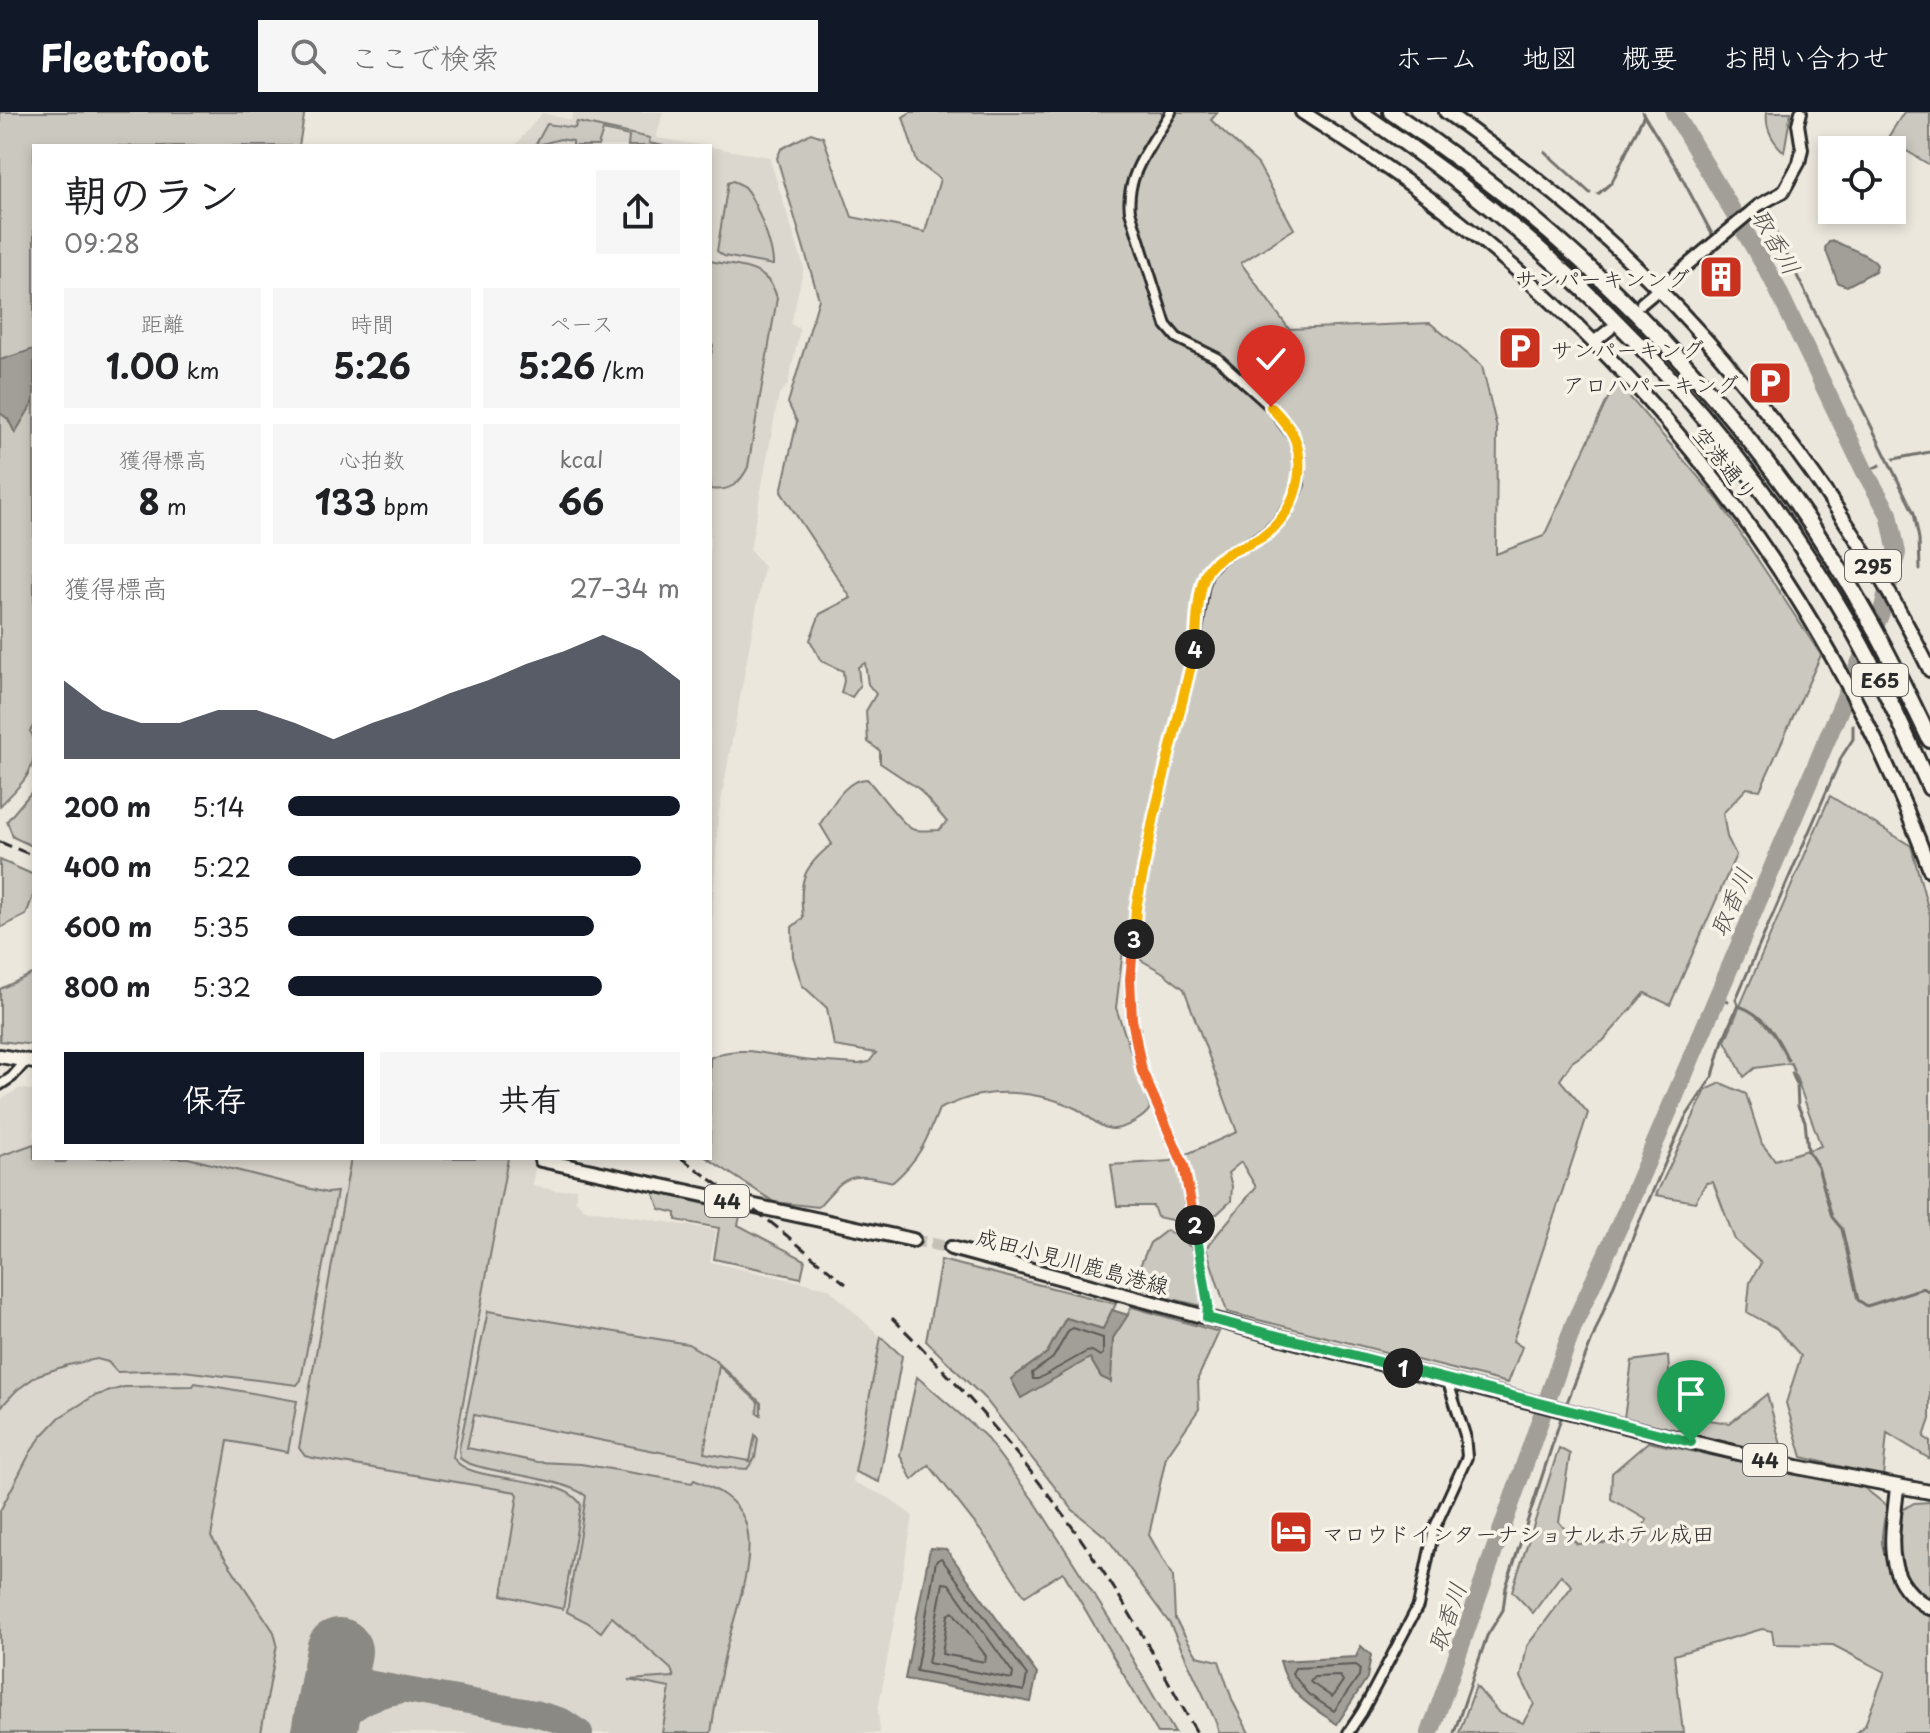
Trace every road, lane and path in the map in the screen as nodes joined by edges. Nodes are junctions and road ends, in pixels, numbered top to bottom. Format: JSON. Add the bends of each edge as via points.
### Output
{"nodes":[{"id":1,"x":1171,"y":112,"type":"edge"},
{"id":2,"x":1302,"y":112,"type":"edge"},
{"id":3,"x":1360,"y":112,"type":"edge"},
{"id":4,"x":1391,"y":112,"type":"edge"},
{"id":5,"x":1446,"y":112,"type":"edge"},
{"id":6,"x":1801,"y":112,"type":"edge"},
{"id":7,"x":1657,"y":290,"type":"junction"},
{"id":8,"x":1642,"y":303,"type":"dead end"},
{"id":9,"x":1610,"y":329,"type":"dead end"},
{"id":10,"x":1594,"y":342,"type":"junction"},
{"id":11,"x":1930,"y":670,"type":"edge"},
{"id":12,"x":1930,"y":740,"type":"edge"},
{"id":13,"x":1930,"y":788,"type":"edge"},
{"id":14,"x":1930,"y":870,"type":"edge"},
{"id":15,"x":0,"y":1056,"type":"edge"},
{"id":16,"x":30,"y":1061,"type":"edge"},
{"id":17,"x":0,"y":1085,"type":"edge"},
{"id":18,"x":541,"y":1160,"type":"dead end"},
{"id":19,"x":913,"y":1240,"type":"tunnel mouth"},
{"id":20,"x":951,"y":1248,"type":"tunnel mouth"},
{"id":21,"x":1207,"y":1318,"type":"junction"},
{"id":22,"x":1447,"y":1379,"type":"junction"},
{"id":23,"x":1897,"y":1487,"type":"junction"},
{"id":24,"x":1930,"y":1492,"type":"edge"},
{"id":25,"x":1930,"y":1608,"type":"edge"},
{"id":26,"x":1348,"y":1733,"type":"edge"}],
"edges":[{"from":1,"to":21,"type":"street","via":[[1132,179],[1128,198],[1166,325],[1177,338],[1217,358],[1271,407],[1296,440],[1299,458],[1299,484],[1280,520],[1208,571],[1136,908],[1132,1019],[1142,1071],[1184,1166]]},
{"from":2,"to":10,"type":"main road","name":"空港通り","via":[[1460,222]]},
{"from":3,"to":13,"type":"highway","number":"E65","via":[[1527,237],[1593,296],[1700,410],[1821,577],[1885,691]]},
{"from":4,"to":12,"type":"highway","number":"E65","via":[[1538,223],[1605,283],[1715,398],[1758,452],[1869,618]]},
{"from":5,"to":7,"type":"main road","number":"295","via":[[1520,165]]},
{"from":6,"to":7,"type":"street","via":[[1799,163],[1783,192],[1755,208]]},
{"from":7,"to":8,"type":"street"},
{"from":7,"to":11,"type":"main road","number":"295","via":[[1729,367],[1826,494]]},
{"from":9,"to":10,"type":"street"},
{"from":10,"to":14,"type":"main road","name":"空港通り","via":[[1658,410],[1734,506],[1813,621],[1893,774]]},
{"from":15,"to":16,"type":"main road"},
{"from":16,"to":17,"type":"street"},
{"from":18,"to":19,"type":"main road","number":"44"},
{"from":20,"to":21,"type":"main road","name":"成田小見川鹿島港線","number":"44"},
{"from":21,"to":22,"type":"main road","name":"成田小見川鹿島港線","number":"44"},
{"from":22,"to":23,"type":"main road","name":"成田小見川鹿島港線","number":"44","via":[[1633,1428]]},
{"from":22,"to":26,"type":"street","via":[[1467,1457],[1434,1529],[1418,1606]]},
{"from":23,"to":24,"type":"main road","name":"成田小見川鹿島港線","number":"44"},
{"from":23,"to":25,"type":"main road","via":[[1895,1571],[1912,1595]]}]}
